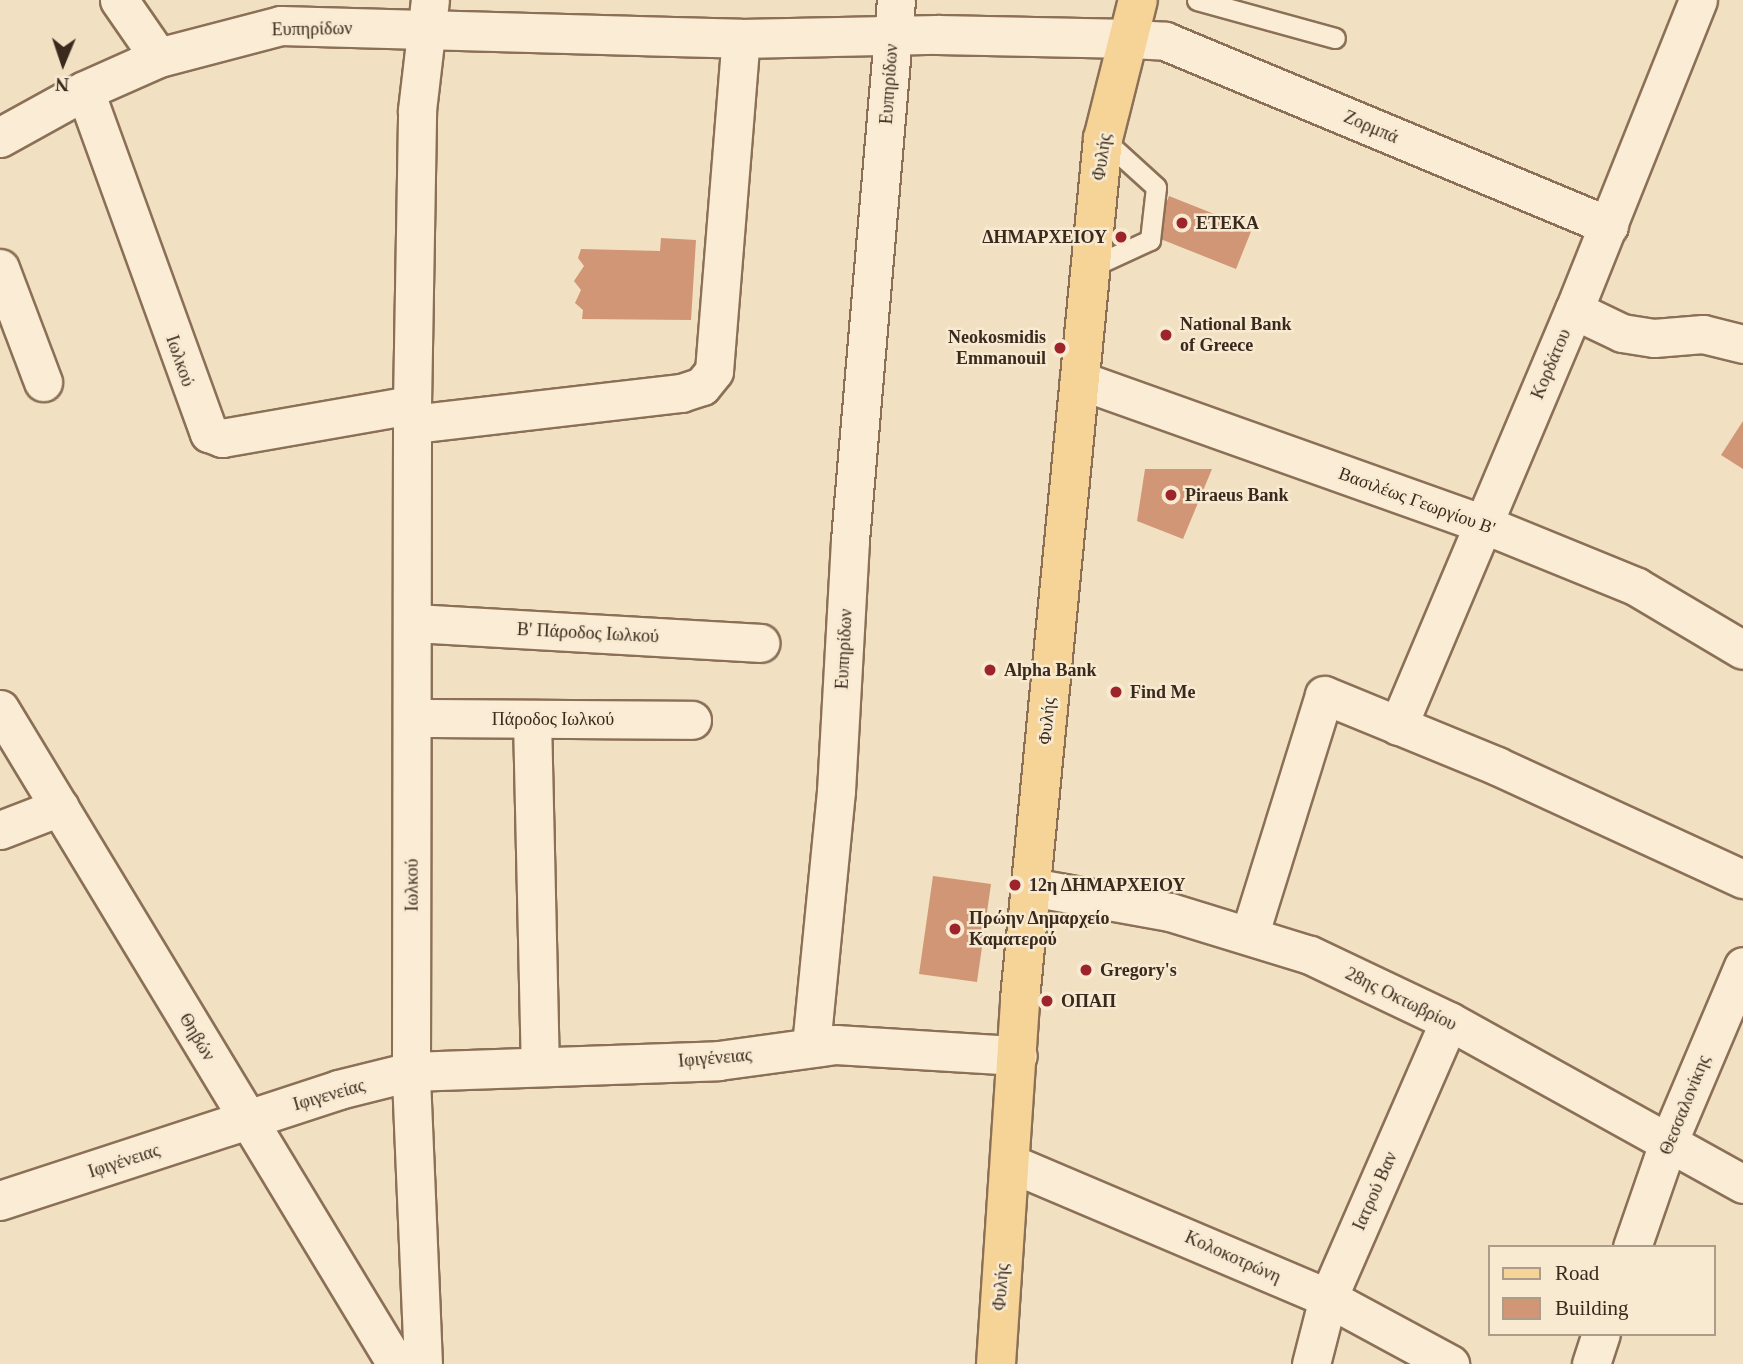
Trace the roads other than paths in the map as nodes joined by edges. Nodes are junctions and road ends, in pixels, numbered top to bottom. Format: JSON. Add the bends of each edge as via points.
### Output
{"nodes":[{"id":1,"x":119,"y":0,"type":"edge"},
{"id":2,"x":1138,"y":0,"type":"edge"},
{"id":3,"x":1197,"y":0,"type":"edge"},
{"id":4,"x":1698,"y":0,"type":"edge"},
{"id":5,"x":426,"y":16,"type":"edge"},
{"id":6,"x":895,"y":18,"type":"edge"},
{"id":7,"x":1335,"y":38,"type":"dead end"},
{"id":8,"x":741,"y":39,"type":"junction"},
{"id":9,"x":1130,"y":39,"type":"junction"},
{"id":10,"x":159,"y":58,"type":"junction"},
{"id":11,"x":85,"y":91,"type":"junction"},
{"id":12,"x":0,"y":138,"type":"edge"},
{"id":13,"x":1103,"y":139,"type":"junction"},
{"id":14,"x":1609,"y":226,"type":"junction"},
{"id":15,"x":1091,"y":267,"type":"junction"},
{"id":16,"x":0,"y":268,"type":"edge"},
{"id":17,"x":1574,"y":310,"type":"junction"},
{"id":18,"x":1743,"y":344,"type":"edge"},
{"id":19,"x":1079,"y":380,"type":"junction"},
{"id":20,"x":43,"y":382,"type":"dead end"},
{"id":21,"x":413,"y":415,"type":"junction"},
{"id":22,"x":1483,"y":524,"type":"junction"},
{"id":23,"x":415,"y":623,"type":"junction"},
{"id":24,"x":760,"y":643,"type":"dead end"},
{"id":25,"x":1743,"y":650,"type":"edge"},
{"id":26,"x":0,"y":709,"type":"edge"},
{"id":27,"x":413,"y":718,"type":"junction"},
{"id":28,"x":532,"y":719,"type":"junction"},
{"id":29,"x":692,"y":720,"type":"dead end"},
{"id":30,"x":1398,"y":726,"type":"junction"},
{"id":31,"x":60,"y":807,"type":"junction"},
{"id":32,"x":0,"y":830,"type":"edge"},
{"id":33,"x":1743,"y":879,"type":"edge"},
{"id":34,"x":1031,"y":887,"type":"junction"},
{"id":35,"x":1250,"y":933,"type":"junction"},
{"id":36,"x":1743,"y":966,"type":"edge"},
{"id":37,"x":1449,"y":1021,"type":"junction"},
{"id":38,"x":811,"y":1046,"type":"junction"},
{"id":39,"x":1018,"y":1056,"type":"junction"},
{"id":40,"x":540,"y":1065,"type":"junction"},
{"id":41,"x":411,"y":1072,"type":"junction"},
{"id":42,"x":247,"y":1121,"type":"junction"},
{"id":43,"x":1668,"y":1143,"type":"junction"},
{"id":44,"x":1010,"y":1163,"type":"junction"},
{"id":45,"x":1743,"y":1184,"type":"edge"},
{"id":46,"x":0,"y":1201,"type":"edge"},
{"id":47,"x":1633,"y":1245,"type":"edge"},
{"id":48,"x":1328,"y":1298,"type":"junction"},
{"id":49,"x":1600,"y":1336,"type":"edge"},
{"id":50,"x":396,"y":1364,"type":"edge"},
{"id":51,"x":423,"y":1364,"type":"edge"},
{"id":52,"x":996,"y":1364,"type":"edge"},
{"id":53,"x":1311,"y":1364,"type":"edge"},
{"id":54,"x":1450,"y":1364,"type":"edge"},
{"id":55,"x":1591,"y":1364,"type":"edge"}],
"edges":[{"from":1,"to":10,"type":"street"},
{"from":2,"to":9,"type":"main road","name":"Φυλής"},
{"from":3,"to":7,"type":"lane"},
{"from":4,"to":14,"type":"street","name":"Κορδάτου"},
{"from":5,"to":8,"type":"street","name":"Ευπηρίδων"},
{"from":5,"to":10,"type":"street","name":"Ευπηρίδων","via":[[281,26]]},
{"from":5,"to":21,"type":"street","name":"Ιωλκού","via":[[417,110]]},
{"from":6,"to":8,"type":"street","name":"Ευπηρίδων"},
{"from":6,"to":9,"type":"street"},
{"from":6,"to":38,"type":"street","name":"Ευπηρίδων","via":[[850,540],[836,792]]},
{"from":8,"to":21,"type":"street","via":[[714,372],[702,386],[681,393]]},
{"from":9,"to":13,"type":"main road","name":"Φυλής"},
{"from":9,"to":14,"type":"street","name":"Ζορμπά","via":[[1165,41]]},
{"from":10,"to":11,"type":"street","name":"Ευπηρίδων"},
{"from":11,"to":12,"type":"street","name":"Ευπηρίδων"},
{"from":11,"to":21,"type":"street","name":"Ιωλκού","via":[[209,433],[222,438]]},
{"from":13,"to":15,"type":"main road","name":"Φυλής"},
{"from":13,"to":15,"type":"lane","via":[[1156,187],[1150,240]]},
{"from":14,"to":17,"type":"street","name":"Κορδάτου"},
{"from":15,"to":19,"type":"main road","name":"Φυλής"},
{"from":16,"to":20,"type":"street"},
{"from":17,"to":18,"type":"street","via":[[1622,333],[1654,338],[1703,334]]},
{"from":17,"to":22,"type":"street","name":"Κορδάτου"},
{"from":19,"to":22,"type":"street","name":"Βασιλέως Γεωργίου Β'"},
{"from":19,"to":34,"type":"main road","name":"Φυλής"},
{"from":21,"to":23,"type":"street","name":"Ιωλκού"},
{"from":22,"to":25,"type":"street","name":"Βασιλέως Γεωργίου Β'","via":[[1637,587]]},
{"from":22,"to":30,"type":"street","name":"Κορδάτου"},
{"from":23,"to":24,"type":"street","name":"Β' Πάροδος Ιωλκού"},
{"from":23,"to":27,"type":"street","name":"Ιωλκού"},
{"from":26,"to":31,"type":"street","name":"Θηβών"},
{"from":27,"to":28,"type":"street","name":"Πάροδος Ιωλκού"},
{"from":27,"to":41,"type":"street","name":"Ιωλκού"},
{"from":28,"to":29,"type":"street","name":"Πάροδος Ιωλκού"},
{"from":28,"to":40,"type":"street"},
{"from":30,"to":33,"type":"street"},
{"from":30,"to":35,"type":"street","via":[[1324,695]]},
{"from":31,"to":32,"type":"street"},
{"from":31,"to":42,"type":"street","name":"Θηβών"},
{"from":34,"to":35,"type":"street","name":"28ης Οκτωβρίου","via":[[1170,912]]},
{"from":34,"to":39,"type":"main road","name":"Φυλής"},
{"from":35,"to":37,"type":"street","name":"28ης Οκτωβρίου","via":[[1310,955]]},
{"from":36,"to":43,"type":"street","name":"Θεσσαλονίκης"},
{"from":37,"to":43,"type":"street","name":"28ης Οκτωβρίου"},
{"from":37,"to":48,"type":"street","name":"Ιατρού Βαν"},
{"from":38,"to":39,"type":"street","name":"Ιφιγένειας"},
{"from":38,"to":40,"type":"street","name":"Ιφιγένειας","via":[[719,1061]]},
{"from":39,"to":44,"type":"main road","name":"Φυλής"},
{"from":40,"to":41,"type":"street","name":"Ιφιγένειας"},
{"from":41,"to":42,"type":"street","name":"Ιφιγενείας"},
{"from":41,"to":51,"type":"street","name":"Ιωλκού"},
{"from":42,"to":46,"type":"street","name":"Ιφιγένειας"},
{"from":42,"to":50,"type":"street","name":"Θηβών"},
{"from":43,"to":45,"type":"street","name":"28ης Οκτωβρίου"},
{"from":43,"to":47,"type":"street","name":"Θεσσαλονίκης"},
{"from":44,"to":48,"type":"street","name":"Κολοκοτρώνη"},
{"from":44,"to":52,"type":"main road","name":"Φυλής"},
{"from":48,"to":53,"type":"street","name":"Ιατρού Βαν"},
{"from":48,"to":54,"type":"street","name":"Κολοκοτρώνη"},
{"from":49,"to":55,"type":"street"}]}
